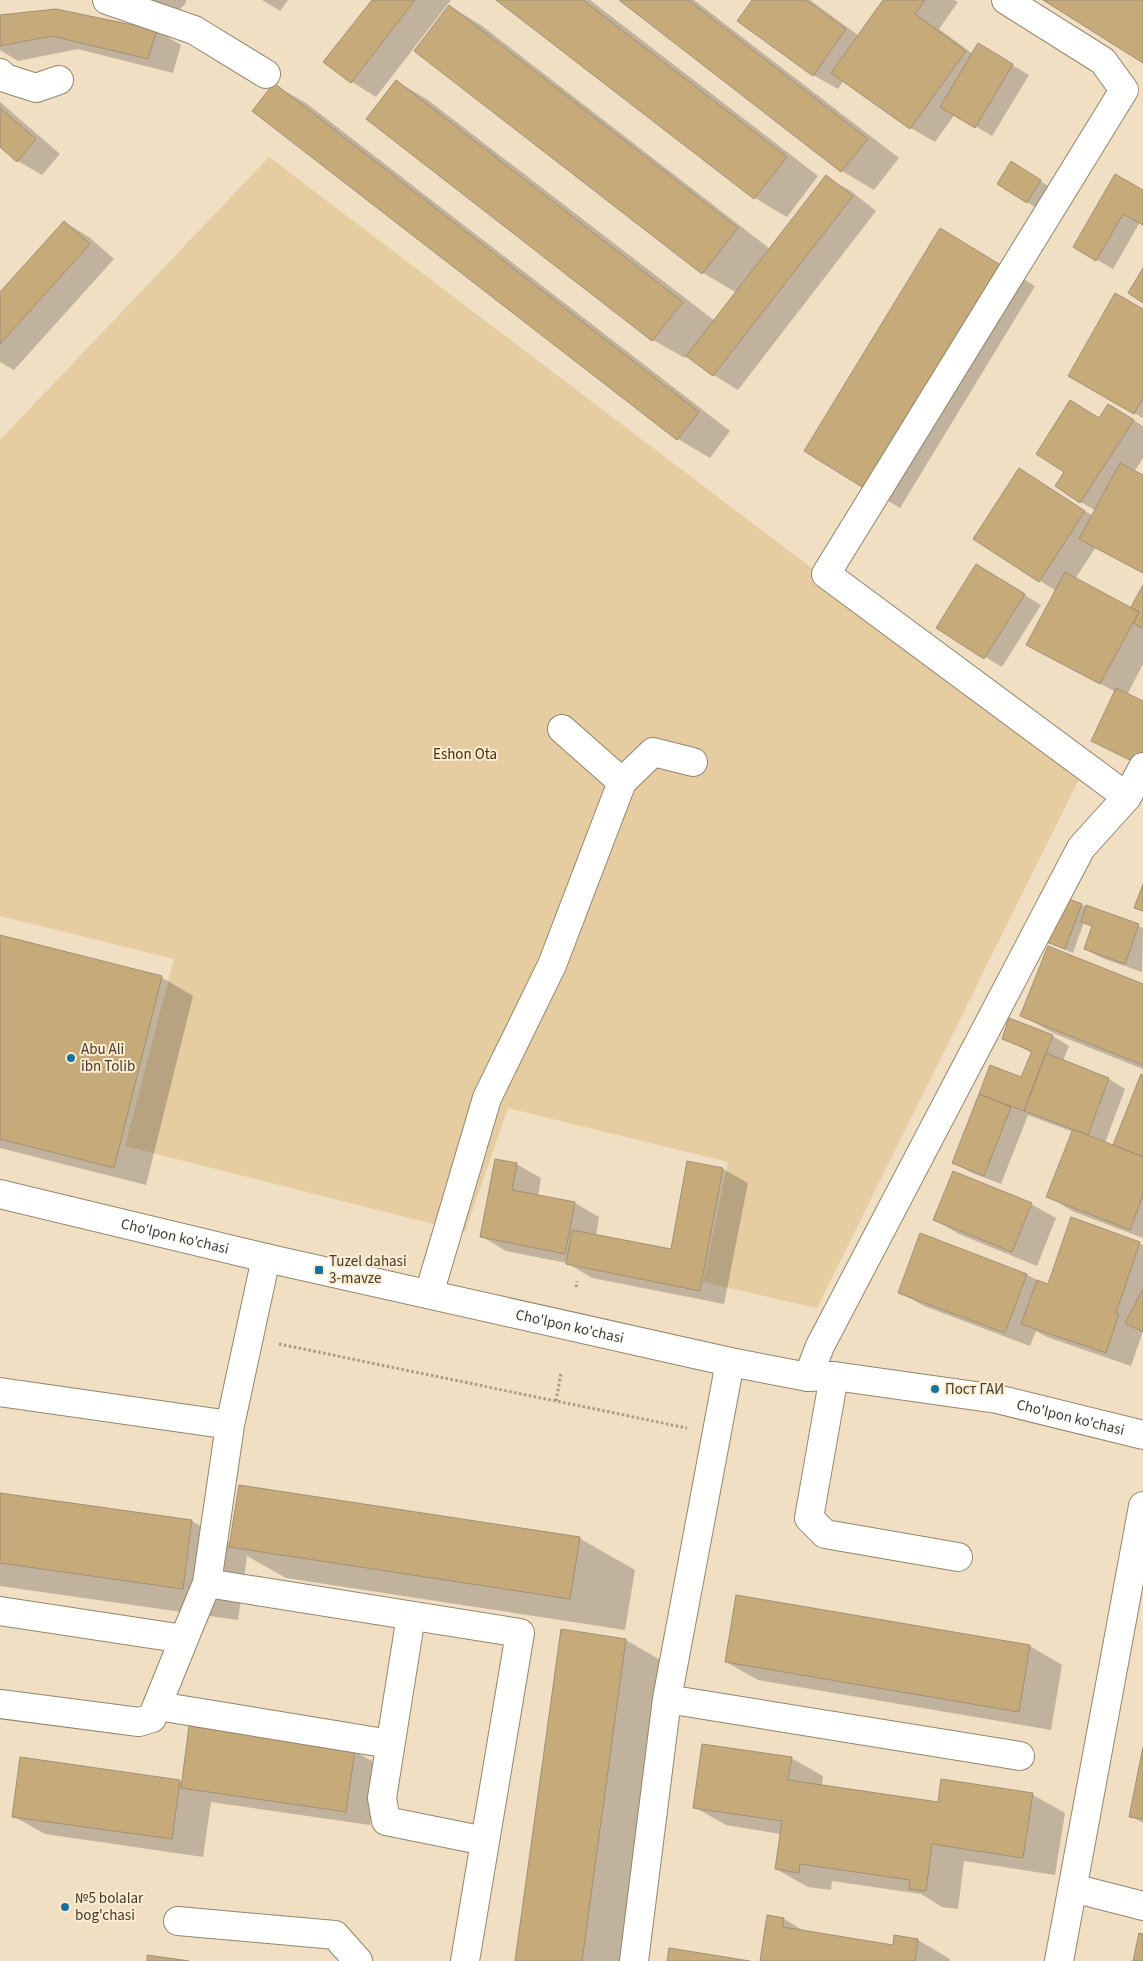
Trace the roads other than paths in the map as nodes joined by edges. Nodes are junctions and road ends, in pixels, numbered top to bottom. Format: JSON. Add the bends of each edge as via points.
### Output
{"nodes":[{"id":1,"x":107,"y":0,"type":"edge"},
{"id":2,"x":1006,"y":0,"type":"edge"},
{"id":3,"x":0,"y":73,"type":"edge"},
{"id":4,"x":266,"y":74,"type":"dead end"},
{"id":5,"x":59,"y":80,"type":"dead end"},
{"id":6,"x":562,"y":729,"type":"dead end"},
{"id":7,"x":693,"y":762,"type":"dead end"},
{"id":8,"x":1143,"y":767,"type":"edge"},
{"id":9,"x":622,"y":782,"type":"junction"},
{"id":10,"x":1127,"y":797,"type":"junction"},
{"id":11,"x":0,"y":1194,"type":"edge"},
{"id":12,"x":266,"y":1258,"type":"junction"},
{"id":13,"x":429,"y":1294,"type":"junction"},
{"id":14,"x":730,"y":1362,"type":"junction"},
{"id":15,"x":821,"y":1377,"type":"junction"},
{"id":16,"x":0,"y":1392,"type":"edge"},
{"id":17,"x":230,"y":1425,"type":"junction"},
{"id":18,"x":1143,"y":1434,"type":"edge"},
{"id":19,"x":1143,"y":1506,"type":"edge"},
{"id":20,"x":958,"y":1557,"type":"dead end"},
{"id":21,"x":207,"y":1583,"type":"junction"},
{"id":22,"x":0,"y":1611,"type":"edge"},
{"id":23,"x":411,"y":1616,"type":"junction"},
{"id":24,"x":184,"y":1639,"type":"junction"},
{"id":25,"x":667,"y":1699,"type":"junction"},
{"id":26,"x":0,"y":1704,"type":"edge"},
{"id":27,"x":158,"y":1706,"type":"junction"},
{"id":28,"x":390,"y":1744,"type":"junction"},
{"id":29,"x":1020,"y":1756,"type":"dead end"},
{"id":30,"x":485,"y":1841,"type":"junction"},
{"id":31,"x":1073,"y":1888,"type":"junction"},
{"id":32,"x":1143,"y":1906,"type":"edge"},
{"id":33,"x":178,"y":1921,"type":"dead end"},
{"id":34,"x":358,"y":1961,"type":"edge"},
{"id":35,"x":465,"y":1961,"type":"edge"},
{"id":36,"x":634,"y":1961,"type":"edge"},
{"id":37,"x":1060,"y":1961,"type":"edge"}],
"edges":[{"from":1,"to":4,"type":"street","via":[[194,30]]},
{"from":2,"to":10,"type":"street","via":[[1103,61],[1124,90],[826,574]]},
{"from":3,"to":5,"type":"street","via":[[5,78],[36,88]]},
{"from":6,"to":9,"type":"street"},
{"from":7,"to":9,"type":"street","via":[[653,752]]},
{"from":8,"to":10,"type":"street"},
{"from":9,"to":13,"type":"street","via":[[552,965],[487,1098]]},
{"from":10,"to":15,"type":"street","via":[[1081,848],[820,1346]]},
{"from":11,"to":12,"type":"street","name":"Cho'lpon ko'chasi"},
{"from":12,"to":13,"type":"street","name":"Cho'lpon ko'chasi"},
{"from":12,"to":17,"type":"street"},
{"from":13,"to":14,"type":"street","name":"Cho'lpon ko'chasi"},
{"from":14,"to":15,"type":"street","name":"Cho'lpon ko'chasi"},
{"from":14,"to":25,"type":"street"},
{"from":15,"to":18,"type":"street","name":"Cho'lpon ko'chasi","via":[[997,1399]]},
{"from":15,"to":20,"type":"street","via":[[809,1518],[826,1534]]},
{"from":16,"to":17,"type":"street"},
{"from":17,"to":21,"type":"street"},
{"from":19,"to":31,"type":"street"},
{"from":21,"to":23,"type":"street"},
{"from":21,"to":24,"type":"street"},
{"from":22,"to":24,"type":"street"},
{"from":23,"to":28,"type":"street"},
{"from":23,"to":30,"type":"street","via":[[520,1633]]},
{"from":24,"to":27,"type":"street"},
{"from":25,"to":29,"type":"street"},
{"from":25,"to":36,"type":"street"},
{"from":26,"to":27,"type":"street","via":[[139,1722],[152,1718]]},
{"from":27,"to":28,"type":"street"},
{"from":28,"to":30,"type":"street","via":[[382,1798],[386,1821]]},
{"from":30,"to":35,"type":"street"},
{"from":31,"to":32,"type":"street"},
{"from":31,"to":37,"type":"street"},
{"from":33,"to":34,"type":"street","via":[[335,1935]]}]}
